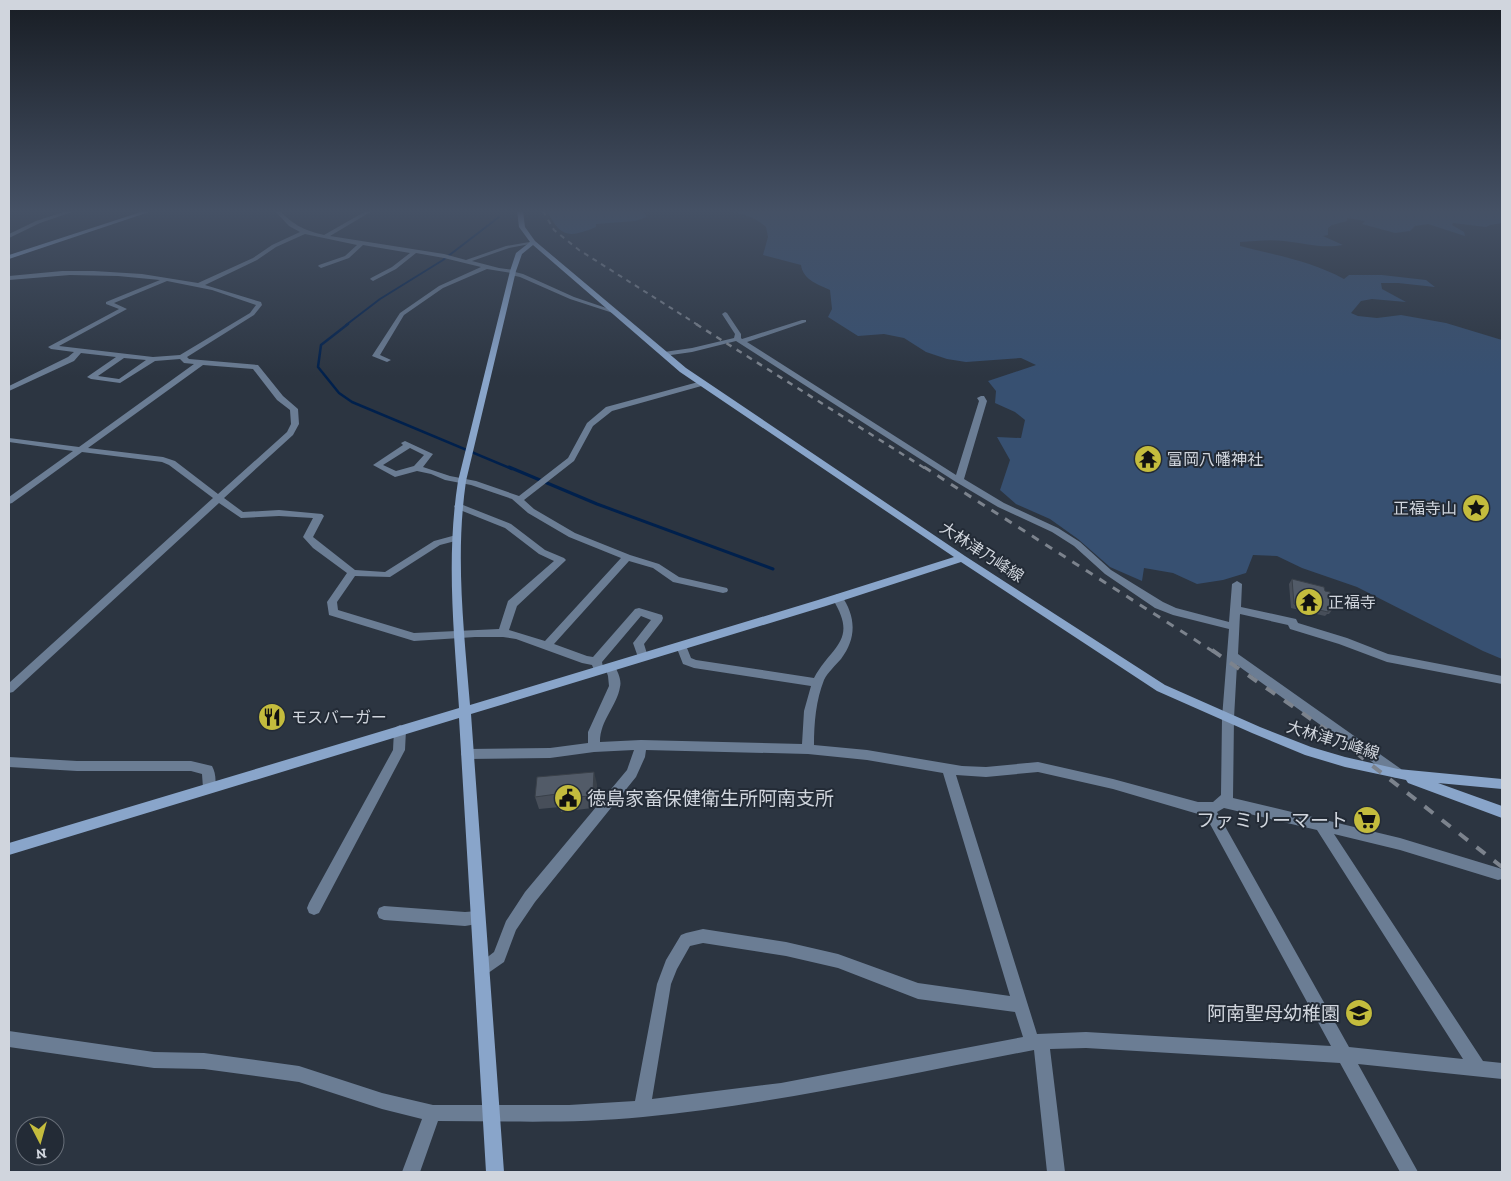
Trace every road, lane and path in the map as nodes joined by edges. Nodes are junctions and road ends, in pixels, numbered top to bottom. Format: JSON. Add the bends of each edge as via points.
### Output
{"nodes":[{"id":1,"x":240,"y":266,"type":"edge"},
{"id":2,"x":396,"y":266,"type":"edge"},
{"id":3,"x":515,"y":266,"type":"edge"},
{"id":4,"x":561,"y":266,"type":"edge"},
{"id":5,"x":486,"y":267,"type":"joint"},
{"id":6,"x":513,"y":272,"type":"junction"},
{"id":7,"x":9,"y":278,"type":"edge"},
{"id":8,"x":373,"y":279,"type":"dead end"},
{"id":9,"x":164,"y":280,"type":"junction"},
{"id":10,"x":201,"y":284,"type":"junction"},
{"id":11,"x":615,"y":312,"type":"junction"},
{"id":12,"x":725,"y":314,"type":"dead end"},
{"id":13,"x":804,"y":320,"type":"dead end"},
{"id":14,"x":739,"y":340,"type":"junction"},
{"id":15,"x":78,"y":352,"type":"junction"},
{"id":16,"x":664,"y":354,"type":"junction"},
{"id":17,"x":123,"y":355,"type":"junction"},
{"id":18,"x":182,"y":357,"type":"junction"},
{"id":19,"x":153,"y":359,"type":"junction"},
{"id":20,"x":387,"y":360,"type":"dead end"},
{"id":21,"x":200,"y":363,"type":"junction"},
{"id":22,"x":702,"y":383,"type":"junction"},
{"id":23,"x":9,"y":389,"type":"edge"},
{"id":24,"x":981,"y":398,"type":"dead end"},
{"id":25,"x":9,"y":440,"type":"edge"},
{"id":26,"x":80,"y":450,"type":"junction"},
{"id":27,"x":417,"y":468,"type":"junction"},
{"id":28,"x":958,"y":480,"type":"junction"},
{"id":29,"x":462,"y":481,"type":"junction"},
{"id":30,"x":219,"y":498,"type":"junction"},
{"id":31,"x":519,"y":500,"type":"junction"},
{"id":32,"x":9,"y":501,"type":"edge"},
{"id":33,"x":458,"y":506,"type":"junction"},
{"id":34,"x":456,"y":538,"type":"junction"},
{"id":35,"x":628,"y":557,"type":"junction"},
{"id":36,"x":962,"y":558,"type":"junction"},
{"id":37,"x":352,"y":573,"type":"junction"},
{"id":38,"x":1237,"y":584,"type":"dead end"},
{"id":39,"x":723,"y":590,"type":"dead end"},
{"id":40,"x":837,"y":598,"type":"junction"},
{"id":41,"x":1235,"y":609,"type":"junction"},
{"id":42,"x":1235,"y":627,"type":"junction"},
{"id":43,"x":503,"y":633,"type":"junction"},
{"id":44,"x":459,"y":634,"type":"junction"},
{"id":45,"x":547,"y":645,"type":"junction"},
{"id":46,"x":681,"y":646,"type":"junction"},
{"id":47,"x":1233,"y":656,"type":"junction"},
{"id":48,"x":643,"y":657,"type":"junction"},
{"id":49,"x":602,"y":666,"type":"junction"},
{"id":50,"x":1502,"y":680,"type":"edge"},
{"id":51,"x":818,"y":683,"type":"junction"},
{"id":52,"x":9,"y":690,"type":"edge"},
{"id":53,"x":463,"y":711,"type":"junction"},
{"id":54,"x":1228,"y":718,"type":"junction"},
{"id":55,"x":400,"y":730,"type":"junction"},
{"id":56,"x":641,"y":745,"type":"junction"},
{"id":57,"x":594,"y":747,"type":"junction"},
{"id":58,"x":808,"y":749,"type":"junction"},
{"id":59,"x":467,"y":754,"type":"junction"},
{"id":60,"x":9,"y":762,"type":"edge"},
{"id":61,"x":948,"y":769,"type":"junction"},
{"id":62,"x":1398,"y":774,"type":"junction"},
{"id":63,"x":1502,"y":784,"type":"edge"},
{"id":64,"x":208,"y":788,"type":"junction"},
{"id":65,"x":1224,"y":802,"type":"junction"},
{"id":66,"x":1208,"y":808,"type":"junction"},
{"id":67,"x":1502,"y":812,"type":"edge"},
{"id":68,"x":1321,"y":825,"type":"junction"},
{"id":69,"x":9,"y":849,"type":"edge"},
{"id":70,"x":1498,"y":874,"type":"dead end"},
{"id":71,"x":314,"y":908,"type":"dead end"},
{"id":72,"x":384,"y":913,"type":"dead end"},
{"id":73,"x":478,"y":918,"type":"junction"},
{"id":74,"x":481,"y":971,"type":"junction"},
{"id":75,"x":1021,"y":1005,"type":"junction"},
{"id":76,"x":9,"y":1039,"type":"edge"},
{"id":77,"x":1037,"y":1042,"type":"junction"},
{"id":78,"x":1345,"y":1055,"type":"junction"},
{"id":79,"x":1479,"y":1069,"type":"junction"},
{"id":80,"x":1502,"y":1071,"type":"edge"},
{"id":81,"x":642,"y":1109,"type":"junction"},
{"id":82,"x":491,"y":1112,"type":"junction"},
{"id":83,"x":433,"y":1113,"type":"junction"},
{"id":84,"x":411,"y":1172,"type":"edge"},
{"id":85,"x":495,"y":1172,"type":"edge"},
{"id":86,"x":1056,"y":1172,"type":"edge"},
{"id":87,"x":1409,"y":1172,"type":"edge"}],
"edges":[{"from":1,"to":10,"type":"street"},
{"from":2,"to":8,"type":"street"},
{"from":3,"to":6,"type":"street"},
{"from":4,"to":11,"type":"street","name":"大林津乃峰線"},
{"from":5,"to":6,"type":"street"},
{"from":5,"to":20,"type":"street","via":[[440,287],[402,314],[376,356]]},
{"from":6,"to":11,"type":"street","via":[[572,298]]},
{"from":6,"to":29,"type":"street"},
{"from":7,"to":9,"type":"street","via":[[97,273]]},
{"from":9,"to":10,"type":"street"},
{"from":9,"to":15,"type":"street","via":[[108,304],[124,309],[51,347]]},
{"from":10,"to":18,"type":"street","via":[[259,302],[259,305],[252,314]]},
{"from":11,"to":16,"type":"street","name":"大林津乃峰線"},
{"from":12,"to":14,"type":"street"},
{"from":13,"to":14,"type":"street"},
{"from":14,"to":16,"type":"street"},
{"from":14,"to":28,"type":"street"},
{"from":15,"to":17,"type":"street"},
{"from":15,"to":23,"type":"street","via":[[71,359]]},
{"from":16,"to":22,"type":"street","name":"大林津乃峰線"},
{"from":17,"to":19,"type":"street"},
{"from":17,"to":19,"type":"street","via":[[91,377],[120,381]]},
{"from":18,"to":19,"type":"street"},
{"from":18,"to":21,"type":"street"},
{"from":21,"to":26,"type":"street"},
{"from":21,"to":30,"type":"street","via":[[255,367],[280,398],[294,409],[296,424],[290,433]]},
{"from":22,"to":31,"type":"street","via":[[603,412],[586,430],[571,459]]},
{"from":22,"to":36,"type":"street","name":"大林津乃峰線"},
{"from":24,"to":28,"type":"street","via":[[983,401]]},
{"from":25,"to":26,"type":"street"},
{"from":26,"to":30,"type":"street","via":[[172,463]]},
{"from":26,"to":32,"type":"street"},
{"from":27,"to":27,"type":"street","via":[[395,474],[377,465],[407,444],[428,454]]},
{"from":27,"to":29,"type":"street"},
{"from":28,"to":42,"type":"street","via":[[1062,534],[1108,572],[1159,605]]},
{"from":29,"to":31,"type":"street","via":[[473,482]]},
{"from":29,"to":33,"type":"street"},
{"from":30,"to":37,"type":"street","via":[[246,516],[279,513],[319,516],[308,537]]},
{"from":30,"to":52,"type":"street"},
{"from":31,"to":35,"type":"street","via":[[554,525]]},
{"from":33,"to":34,"type":"street"},
{"from":33,"to":43,"type":"street","via":[[508,526],[542,552],[560,560],[512,604]]},
{"from":34,"to":37,"type":"street","via":[[437,544],[387,575]]},
{"from":34,"to":44,"type":"street"},
{"from":35,"to":39,"type":"street","via":[[656,566],[676,580]]},
{"from":35,"to":45,"type":"street"},
{"from":36,"to":40,"type":"street"},
{"from":36,"to":54,"type":"street","name":"大林津乃峰線","via":[[1153,683]]},
{"from":37,"to":44,"type":"street","via":[[332,602],[333,612],[414,637]]},
{"from":38,"to":41,"type":"street"},
{"from":40,"to":46,"type":"street"},
{"from":40,"to":51,"type":"street","via":[[848,617],[844,646]]},
{"from":41,"to":42,"type":"street"},
{"from":41,"to":50,"type":"street","via":[[1292,622],[1294,626],[1387,658]]},
{"from":42,"to":47,"type":"street"},
{"from":43,"to":44,"type":"street"},
{"from":43,"to":45,"type":"street"},
{"from":44,"to":53,"type":"street"},
{"from":45,"to":49,"type":"street"},
{"from":46,"to":48,"type":"street"},
{"from":46,"to":51,"type":"street","via":[[685,657],[694,664]]},
{"from":47,"to":54,"type":"street"},
{"from":47,"to":62,"type":"street"},
{"from":48,"to":49,"type":"street"},
{"from":48,"to":49,"type":"street","via":[[638,643],[658,618],[640,612]]},
{"from":49,"to":53,"type":"street"},
{"from":49,"to":57,"type":"street","via":[[614,676],[615,686],[594,732]]},
{"from":51,"to":58,"type":"street","via":[[808,732]]},
{"from":53,"to":55,"type":"street"},
{"from":53,"to":59,"type":"street"},
{"from":54,"to":62,"type":"street","name":"大林津乃峰線","via":[[1309,751]]},
{"from":54,"to":65,"type":"street","via":[[1227,797]]},
{"from":55,"to":64,"type":"street"},
{"from":55,"to":71,"type":"street","via":[[399,750]]},
{"from":56,"to":57,"type":"street"},
{"from":56,"to":58,"type":"street"},
{"from":56,"to":74,"type":"street","via":[[632,773],[530,897],[511,926],[499,957]]},
{"from":57,"to":59,"type":"street","via":[[550,753]]},
{"from":58,"to":61,"type":"street","via":[[868,755]]},
{"from":59,"to":73,"type":"street"},
{"from":60,"to":64,"type":"street","via":[[77,766],[191,766],[208,770]]},
{"from":61,"to":66,"type":"street","via":[[986,772],[1038,767]]},
{"from":61,"to":75,"type":"street"},
{"from":62,"to":63,"type":"street","name":"大林津乃峰線"},
{"from":62,"to":67,"type":"street"},
{"from":64,"to":69,"type":"street"},
{"from":65,"to":66,"type":"street"},
{"from":65,"to":68,"type":"street"},
{"from":66,"to":78,"type":"street"},
{"from":68,"to":70,"type":"street","via":[[1400,844]]},
{"from":68,"to":79,"type":"street"},
{"from":72,"to":73,"type":"street"},
{"from":73,"to":74,"type":"street"},
{"from":74,"to":82,"type":"street"},
{"from":75,"to":77,"type":"street"},
{"from":75,"to":81,"type":"street","via":[[918,991],[838,961],[786,949],[703,936],[686,940],[664,984]]},
{"from":76,"to":83,"type":"street","via":[[154,1060],[204,1061],[299,1074],[382,1101]]},
{"from":77,"to":78,"type":"street","via":[[1086,1040]]},
{"from":77,"to":81,"type":"street","via":[[781,1091]]},
{"from":77,"to":86,"type":"street"},
{"from":78,"to":79,"type":"street"},
{"from":78,"to":87,"type":"street"},
{"from":79,"to":80,"type":"street"},
{"from":81,"to":82,"type":"street","via":[[568,1113]]},
{"from":82,"to":83,"type":"street"},
{"from":82,"to":85,"type":"street"},
{"from":83,"to":84,"type":"street"}]}
